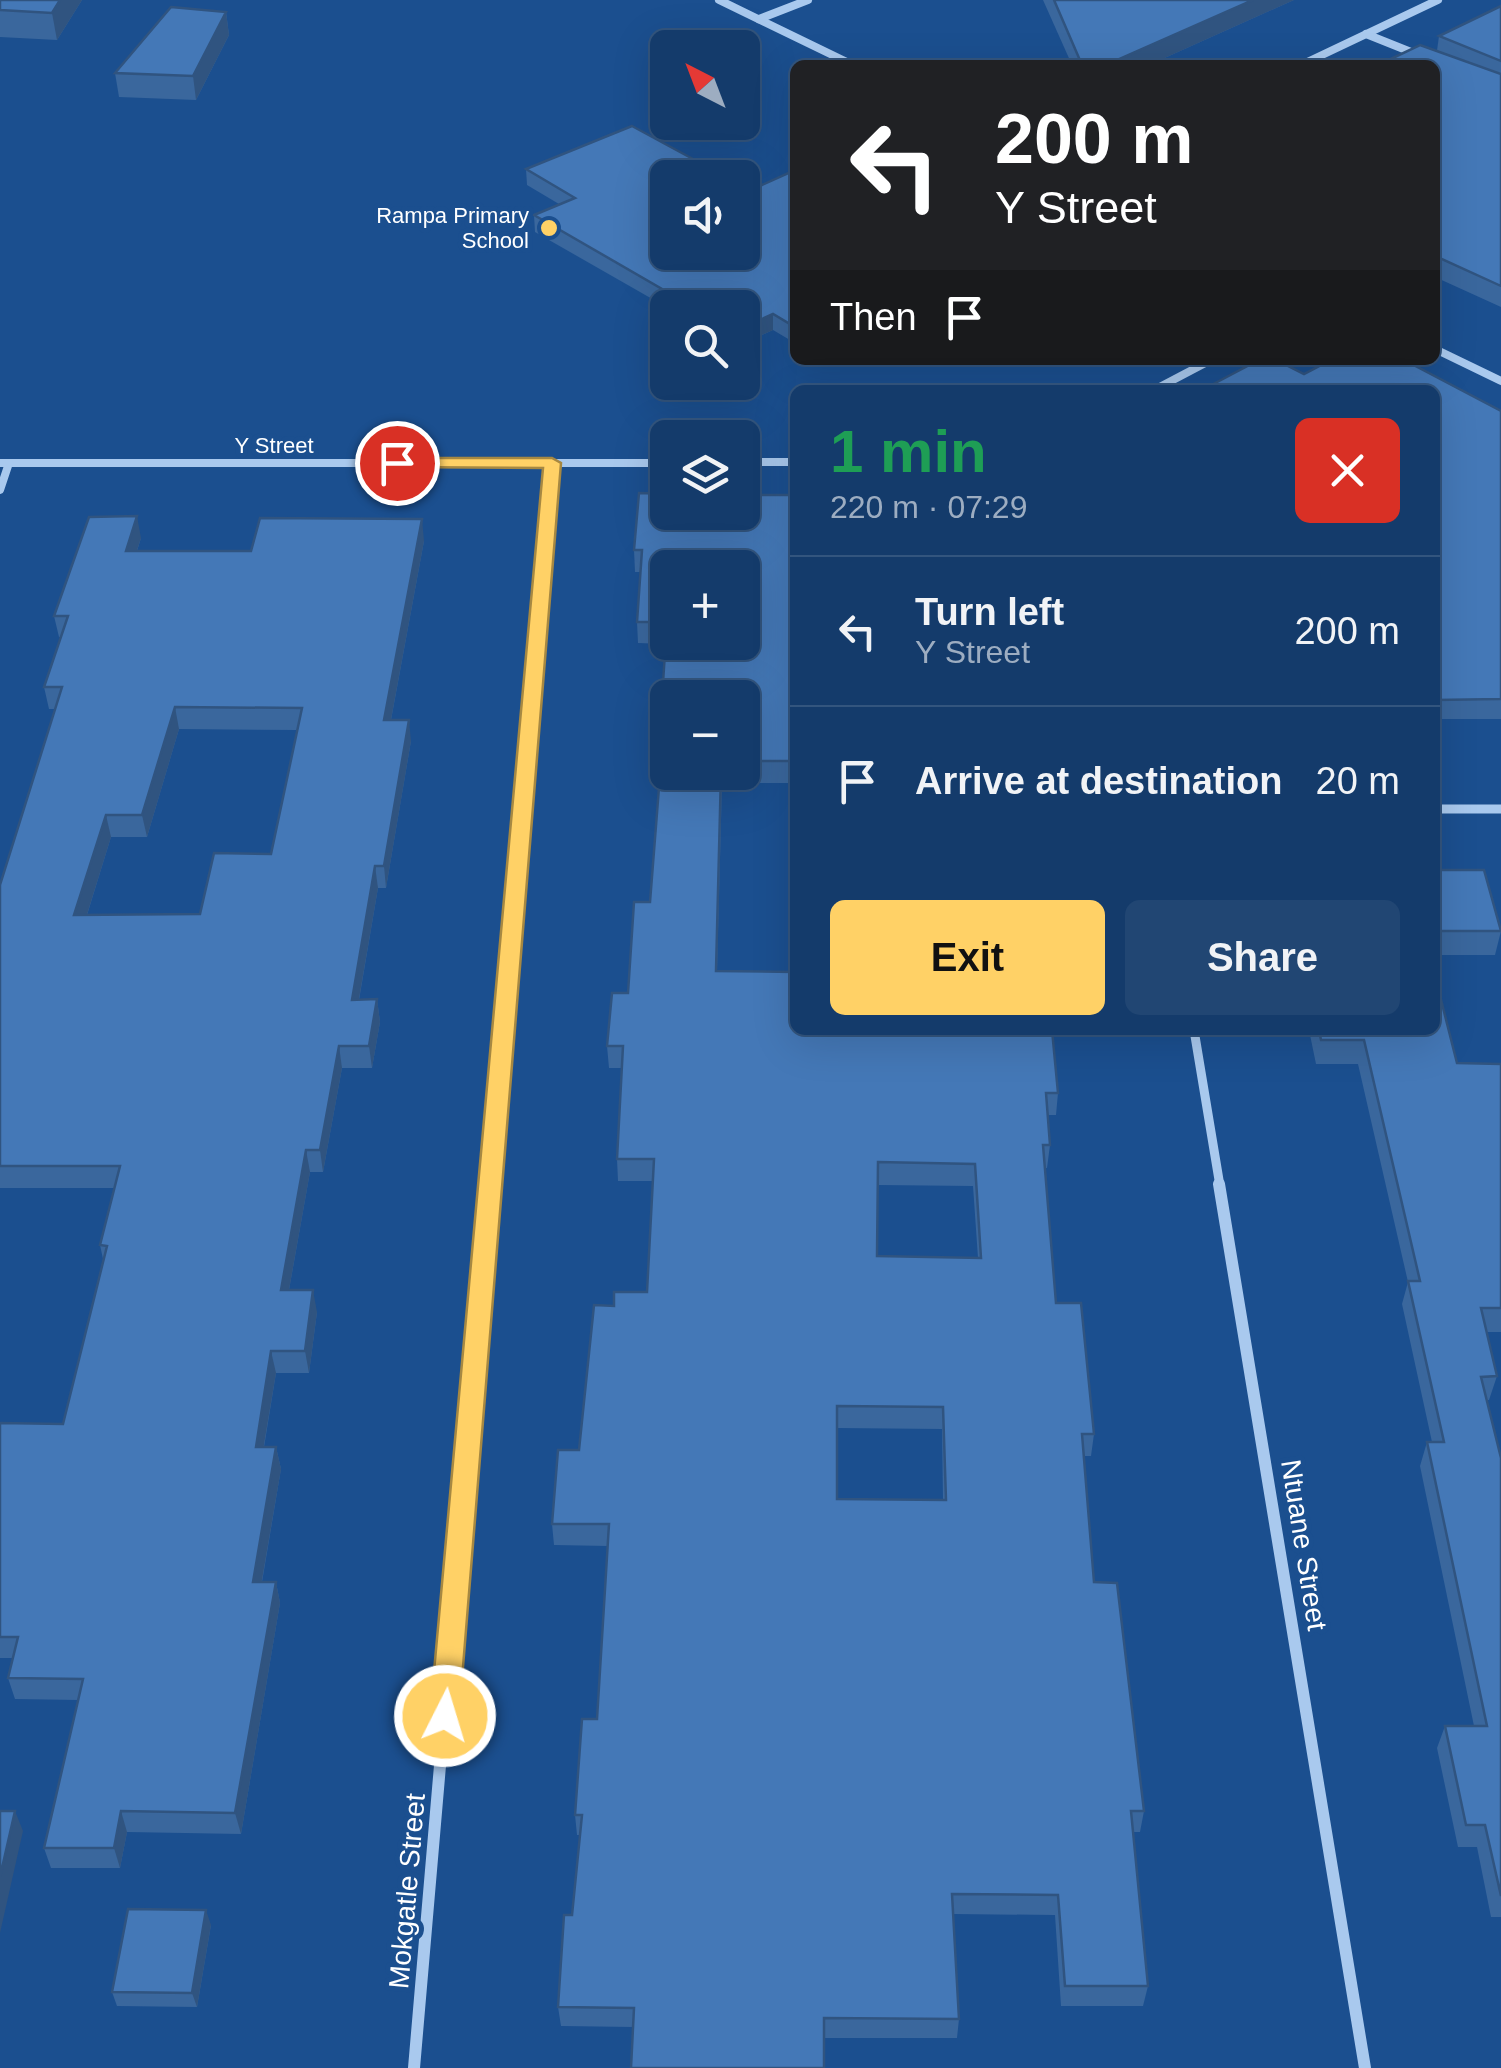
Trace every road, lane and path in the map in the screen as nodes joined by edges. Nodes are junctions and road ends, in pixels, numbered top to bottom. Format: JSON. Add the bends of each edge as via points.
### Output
{"nodes":[{"id":1,"x":719,"y":0,"type":"edge"},
{"id":2,"x":808,"y":0,"type":"edge"},
{"id":3,"x":1438,"y":0,"type":"edge"},
{"id":4,"x":759,"y":19,"type":"junction"},
{"id":5,"x":1366,"y":34,"type":"junction"},
{"id":6,"x":842,"y":60,"type":"edge"},
{"id":7,"x":1312,"y":60,"type":"edge"},
{"id":8,"x":1429,"y":60,"type":"edge"},
{"id":9,"x":1440,"y":351,"type":"edge"},
{"id":10,"x":1202,"y":365,"type":"edge"},
{"id":11,"x":1501,"y":381,"type":"edge"},
{"id":12,"x":1164,"y":385,"type":"edge"},
{"id":13,"x":650,"y":462,"type":"edge"},
{"id":14,"x":760,"y":462,"type":"edge"},
{"id":15,"x":790,"y":462,"type":"edge"},
{"id":16,"x":5,"y":463,"type":"edge"},
{"id":17,"x":552,"y":463,"type":"junction"},
{"id":18,"x":0,"y":490,"type":"edge"},
{"id":19,"x":1501,"y":809,"type":"edge"},
{"id":20,"x":1440,"y":810,"type":"edge"},
{"id":21,"x":1195,"y":1035,"type":"edge"},
{"id":22,"x":414,"y":2068,"type":"edge"},
{"id":23,"x":1365,"y":2068,"type":"edge"}],
"edges":[{"from":1,"to":4,"type":"street"},
{"from":2,"to":4,"type":"street"},
{"from":3,"to":5,"type":"street"},
{"from":4,"to":6,"type":"street"},
{"from":5,"to":7,"type":"street"},
{"from":5,"to":8,"type":"street"},
{"from":9,"to":11,"type":"street"},
{"from":10,"to":12,"type":"street"},
{"from":13,"to":17,"type":"street","name":"Y Street"},
{"from":14,"to":15,"type":"street"},
{"from":16,"to":17,"type":"street","name":"Y Street"},
{"from":16,"to":18,"type":"street"},
{"from":17,"to":22,"type":"street","name":"Mokgatle Street"},
{"from":19,"to":20,"type":"street"},
{"from":21,"to":23,"type":"street","name":"Ntuane Street"}]}
